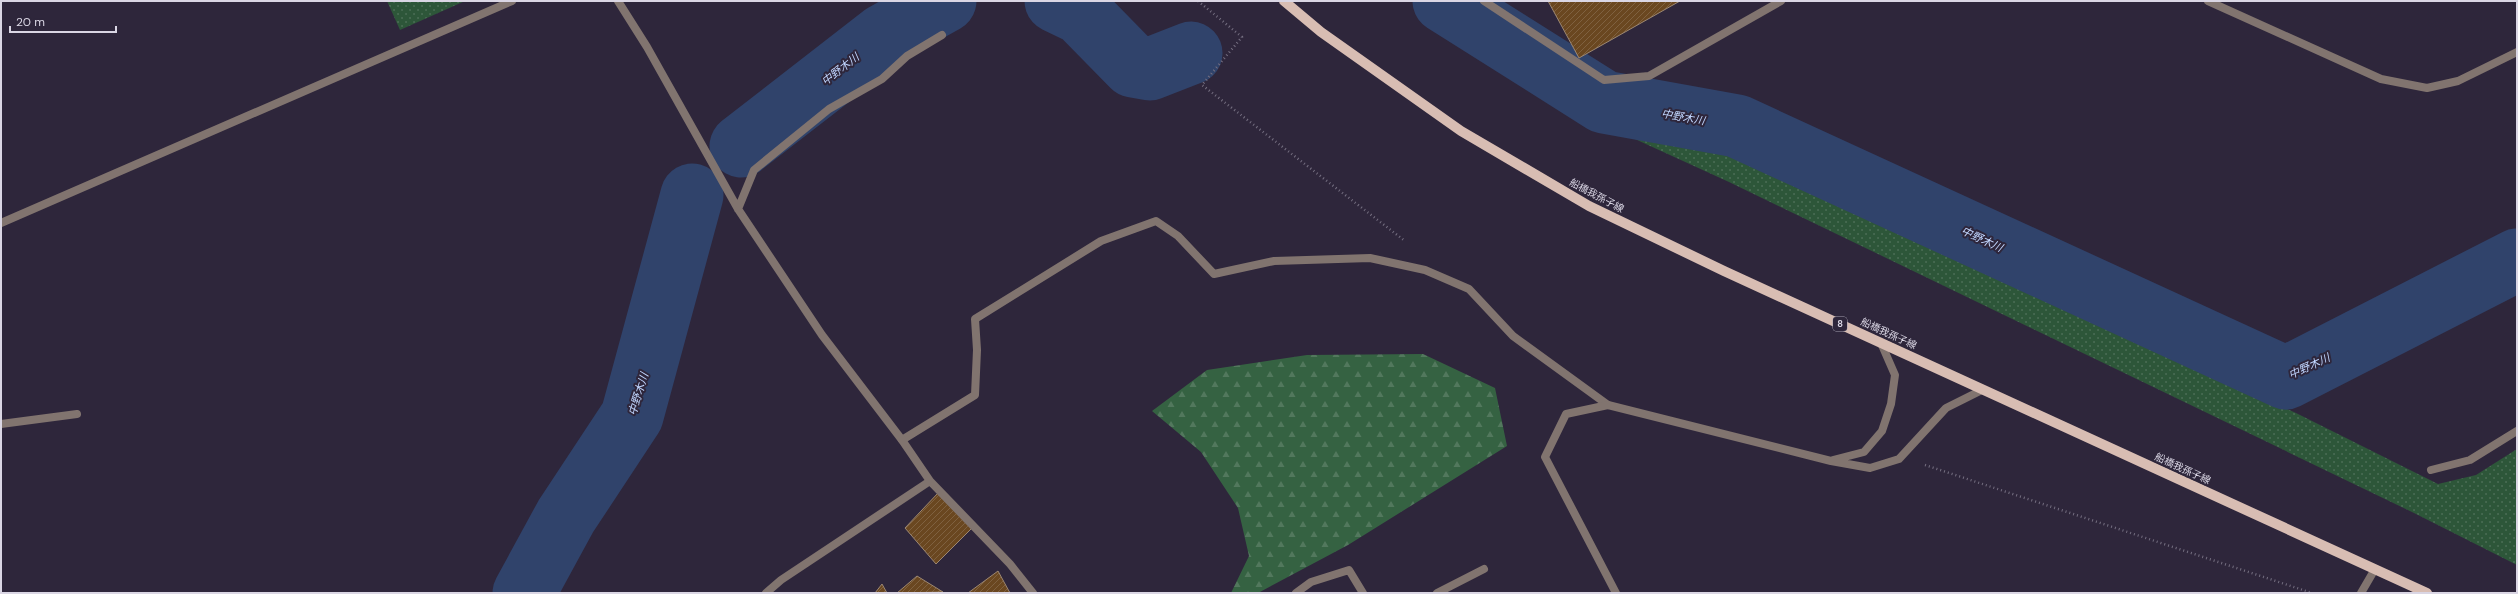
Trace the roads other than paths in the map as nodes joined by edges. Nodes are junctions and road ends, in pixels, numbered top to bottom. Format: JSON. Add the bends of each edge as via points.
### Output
{"nodes":[{"id":1,"x":512,"y":1,"type":"edge"},
{"id":2,"x":618,"y":1,"type":"edge"},
{"id":3,"x":1284,"y":1,"type":"edge"},
{"id":4,"x":1484,"y":1,"type":"edge"},
{"id":5,"x":1781,"y":1,"type":"edge"},
{"id":6,"x":2208,"y":1,"type":"edge"},
{"id":7,"x":942,"y":35,"type":"dead end"},
{"id":8,"x":2517,"y":52,"type":"edge"},
{"id":9,"x":738,"y":209,"type":"junction"},
{"id":10,"x":1,"y":223,"type":"edge"},
{"id":11,"x":1881,"y":343,"type":"junction"},
{"id":12,"x":1982,"y":390,"type":"junction"},
{"id":13,"x":1608,"y":405,"type":"junction"},
{"id":14,"x":77,"y":414,"type":"dead end"},
{"id":15,"x":1,"y":424,"type":"edge"},
{"id":16,"x":2517,"y":431,"type":"edge"},
{"id":17,"x":902,"y":440,"type":"junction"},
{"id":18,"x":1830,"y":461,"type":"junction"},
{"id":19,"x":2431,"y":470,"type":"dead end"},
{"id":20,"x":930,"y":481,"type":"junction"},
{"id":21,"x":1484,"y":569,"type":"dead end"},
{"id":22,"x":2375,"y":569,"type":"junction"},
{"id":23,"x":766,"y":593,"type":"edge"},
{"id":24,"x":1033,"y":593,"type":"edge"},
{"id":25,"x":1296,"y":593,"type":"edge"},
{"id":26,"x":1363,"y":593,"type":"edge"},
{"id":27,"x":1437,"y":593,"type":"edge"},
{"id":28,"x":1616,"y":593,"type":"edge"},
{"id":29,"x":2361,"y":593,"type":"edge"},
{"id":30,"x":2426,"y":593,"type":"edge"}],
"edges":[{"from":1,"to":10,"type":"street"},
{"from":2,"to":9,"type":"street","via":[[647,47]]},
{"from":3,"to":11,"type":"main road","name":"船橋我孫子線","number":"8","via":[[1321,32],[1462,131],[1589,206]]},
{"from":4,"to":5,"type":"street","via":[[1604,80],[1649,76]]},
{"from":6,"to":8,"type":"street","via":[[2381,79],[2427,88],[2458,81]]},
{"from":7,"to":9,"type":"street","via":[[907,56],[882,79],[829,109],[754,170]]},
{"from":9,"to":17,"type":"street","via":[[822,335]]},
{"from":11,"to":12,"type":"main road","name":"船橋我孫子線","number":"8"},
{"from":11,"to":18,"type":"street","via":[[1895,375],[1891,404],[1882,431],[1864,452]]},
{"from":12,"to":18,"type":"street","via":[[1946,408],[1899,459],[1870,468]]},
{"from":12,"to":22,"type":"main road","name":"船橋我孫子線","number":"8"},
{"from":13,"to":17,"type":"street","via":[[1513,336],[1469,289],[1425,270],[1370,258],[1274,261],[1214,274],[1178,236],[1156,221],[1101,241],[975,318],[975,395]]},
{"from":13,"to":18,"type":"street"},
{"from":13,"to":28,"type":"street","via":[[1566,414],[1545,457]]},
{"from":14,"to":15,"type":"street"},
{"from":16,"to":19,"type":"street","via":[[2470,460]]},
{"from":17,"to":20,"type":"street"},
{"from":20,"to":23,"type":"street","via":[[781,580]]},
{"from":20,"to":24,"type":"street","via":[[1010,564]]},
{"from":21,"to":27,"type":"street"},
{"from":22,"to":29,"type":"street"},
{"from":22,"to":30,"type":"main road","name":"船橋我孫子線","number":"8"},
{"from":25,"to":26,"type":"street","via":[[1311,582],[1349,570]]}]}
